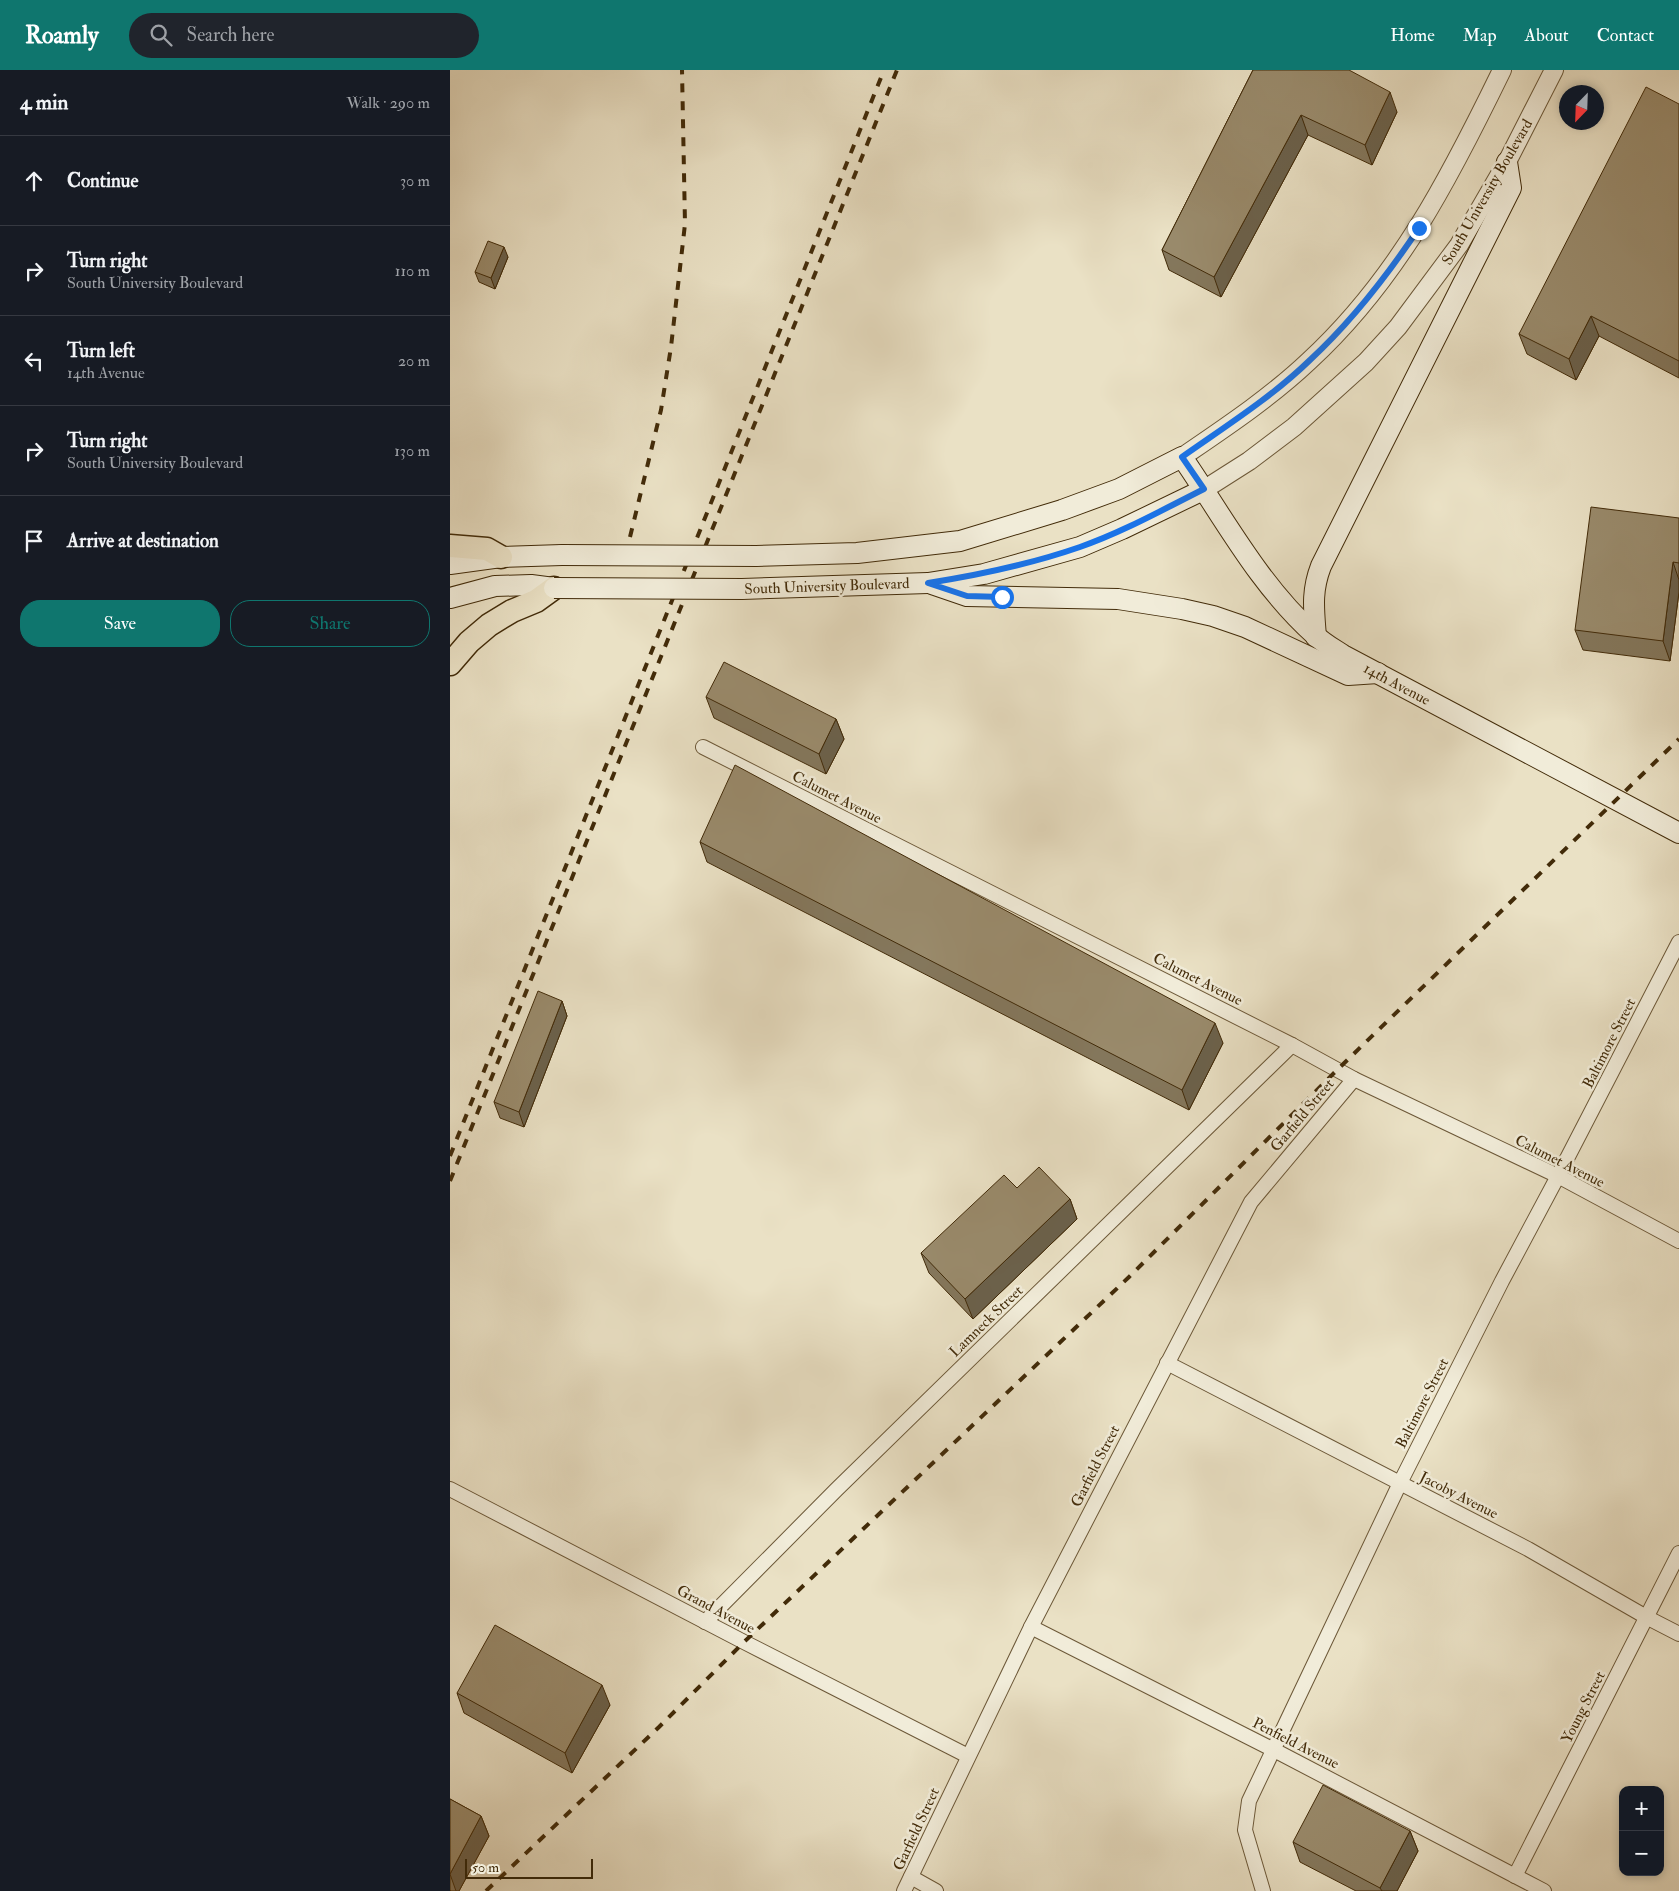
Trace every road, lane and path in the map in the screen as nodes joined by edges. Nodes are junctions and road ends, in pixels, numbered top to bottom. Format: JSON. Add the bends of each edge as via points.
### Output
{"nodes":[{"id":1,"x":1502,"y":70,"type":"edge"},
{"id":2,"x":1554,"y":70,"type":"edge"},
{"id":3,"x":1506,"y":162,"type":"junction"},
{"id":4,"x":1182,"y":457,"type":"junction"},
{"id":5,"x":1204,"y":489,"type":"junction"},
{"id":6,"x":450,"y":546,"type":"edge"},
{"id":7,"x":501,"y":557,"type":"junction"},
{"id":8,"x":450,"y":564,"type":"edge"},
{"id":9,"x":928,"y":583,"type":"junction"},
{"id":10,"x":554,"y":588,"type":"junction"},
{"id":11,"x":450,"y":598,"type":"edge"},
{"id":12,"x":1316,"y":637,"type":"junction"},
{"id":13,"x":450,"y":664,"type":"edge"},
{"id":14,"x":1378,"y":673,"type":"junction"},
{"id":15,"x":703,"y":747,"type":"dead end"},
{"id":16,"x":1679,"y":833,"type":"edge"},
{"id":17,"x":1679,"y":942,"type":"edge"},
{"id":18,"x":1292,"y":1045,"type":"junction"},
{"id":19,"x":1354,"y":1079,"type":"junction"},
{"id":20,"x":1558,"y":1176,"type":"junction"},
{"id":21,"x":1679,"y":1241,"type":"edge"},
{"id":22,"x":1167,"y":1363,"type":"junction"},
{"id":23,"x":1400,"y":1482,"type":"junction"},
{"id":24,"x":450,"y":1489,"type":"edge"},
{"id":25,"x":1679,"y":1553,"type":"edge"},
{"id":26,"x":1648,"y":1618,"type":"junction"},
{"id":27,"x":705,"y":1622,"type":"junction"},
{"id":28,"x":1031,"y":1627,"type":"junction"},
{"id":29,"x":1679,"y":1634,"type":"edge"},
{"id":30,"x":1272,"y":1749,"type":"junction"},
{"id":31,"x":968,"y":1756,"type":"junction"},
{"id":32,"x":1516,"y":1876,"type":"junction"},
{"id":33,"x":911,"y":1877,"type":"junction"},
{"id":34,"x":904,"y":1891,"type":"edge"},
{"id":35,"x":936,"y":1891,"type":"edge"},
{"id":36,"x":1263,"y":1891,"type":"edge"},
{"id":37,"x":1544,"y":1891,"type":"edge"}],
"edges":[{"from":1,"to":4,"type":"street","name":"South University Boulevard","via":[[1462,152],[1419,228],[1361,307],[1289,380]]},
{"from":2,"to":3,"type":"street","name":"South University Boulevard"},
{"from":3,"to":5,"type":"street","name":"South University Boulevard","via":[[1459,245],[1398,327],[1366,362],[1294,427]]},
{"from":3,"to":12,"type":"main road","via":[[1511,188],[1321,566],[1313,596]]},
{"from":4,"to":5,"type":"main road","name":"14th Avenue"},
{"from":4,"to":7,"type":"main road","name":"South University Boulevard","bridge":true,"via":[[1119,489],[960,541],[857,554]]},
{"from":5,"to":9,"type":"main road","name":"South University Boulevard","via":[[1080,547],[984,574]]},
{"from":5,"to":12,"type":"main road","name":"14th Avenue","via":[[1262,577]]},
{"from":6,"to":7,"type":"main road","via":[[487,549]]},
{"from":7,"to":8,"type":"main road","name":"South University Boulevard"},
{"from":9,"to":10,"type":"main road","name":"South University Boulevard","bridge":true,"via":[[742,589]]},
{"from":9,"to":14,"type":"main road","via":[[967,596],[1118,599],[1182,609],[1246,627],[1348,676]]},
{"from":10,"to":11,"type":"main road","name":"South University Boulevard","via":[[495,586]]},
{"from":10,"to":13,"type":"main road","via":[[489,625]]},
{"from":12,"to":14,"type":"main road","name":"14th Avenue"},
{"from":14,"to":16,"type":"main road","name":"14th Avenue"},
{"from":15,"to":18,"type":"street","name":"Calumet Avenue"},
{"from":17,"to":20,"type":"street","name":"Baltimore Street"},
{"from":18,"to":19,"type":"street","name":"Calumet Avenue"},
{"from":18,"to":27,"type":"street","name":"Lamneck Street"},
{"from":19,"to":20,"type":"street","name":"Calumet Avenue"},
{"from":19,"to":22,"type":"street","name":"Garfield Street","via":[[1251,1202]]},
{"from":20,"to":21,"type":"street","name":"Calumet Avenue"},
{"from":20,"to":23,"type":"street","name":"Baltimore Street"},
{"from":22,"to":23,"type":"street","name":"Jacoby Avenue"},
{"from":22,"to":28,"type":"street","name":"Garfield Street"},
{"from":23,"to":26,"type":"street","name":"Jacoby Avenue","via":[[1528,1549]]},
{"from":23,"to":30,"type":"street","name":"Baltimore Street"},
{"from":24,"to":27,"type":"street","name":"Grand Avenue"},
{"from":25,"to":26,"type":"street","name":"Young Street"},
{"from":26,"to":29,"type":"street","name":"Jacoby Avenue"},
{"from":26,"to":32,"type":"street","name":"Young Street"},
{"from":27,"to":31,"type":"street","name":"Grand Avenue"},
{"from":28,"to":30,"type":"street","name":"Penfield Avenue"},
{"from":28,"to":31,"type":"street","name":"Garfield Street"},
{"from":30,"to":32,"type":"street","name":"Penfield Avenue"},
{"from":30,"to":36,"type":"street","name":"Baltimore Street","via":[[1249,1801],[1245,1830]]},
{"from":31,"to":33,"type":"street","name":"Garfield Street"},
{"from":32,"to":37,"type":"street","name":"Penfield Avenue"},
{"from":33,"to":34,"type":"street","name":"Garfield Street"},
{"from":33,"to":35,"type":"street"}]}
